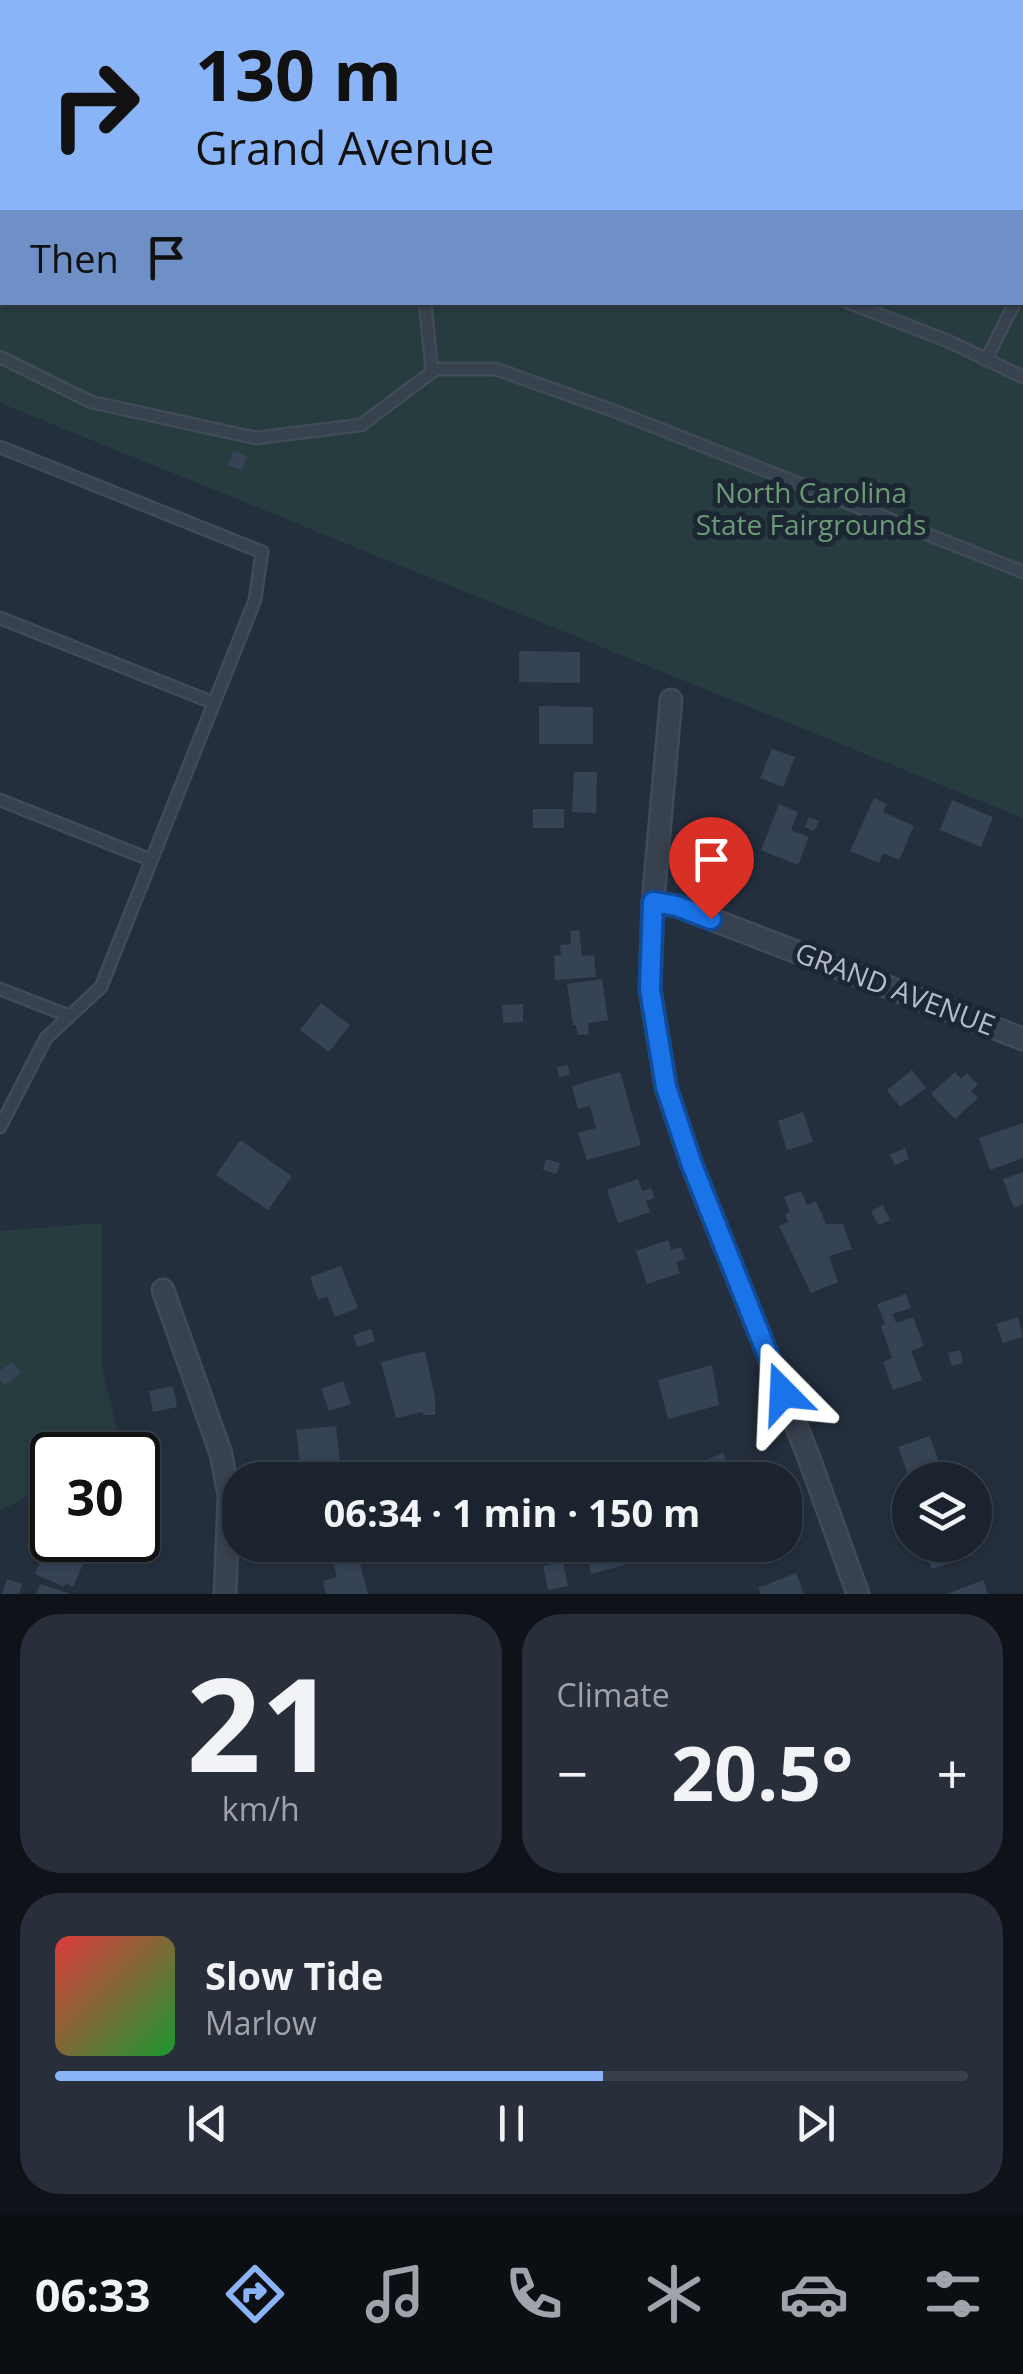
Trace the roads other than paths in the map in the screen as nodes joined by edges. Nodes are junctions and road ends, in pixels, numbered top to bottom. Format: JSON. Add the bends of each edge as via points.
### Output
{"nodes":[{"id":1,"x":424,"y":305,"type":"edge"},
{"id":2,"x":854,"y":305,"type":"edge"},
{"id":3,"x":1013,"y":305,"type":"edge"},
{"id":4,"x":0,"y":357,"type":"edge"},
{"id":5,"x":986,"y":360,"type":"junction"},
{"id":6,"x":432,"y":372,"type":"junction"},
{"id":7,"x":1023,"y":377,"type":"edge"},
{"id":8,"x":0,"y":447,"type":"edge"},
{"id":9,"x":1023,"y":572,"type":"edge"},
{"id":10,"x":0,"y":618,"type":"edge"},
{"id":11,"x":671,"y":700,"type":"dead end"},
{"id":12,"x":214,"y":703,"type":"junction"},
{"id":13,"x":0,"y":800,"type":"edge"},
{"id":14,"x":152,"y":860,"type":"junction"},
{"id":15,"x":653,"y":902,"type":"junction"},
{"id":16,"x":0,"y":989,"type":"edge"},
{"id":17,"x":69,"y":1016,"type":"junction"},
{"id":18,"x":1023,"y":1038,"type":"edge"},
{"id":19,"x":0,"y":1127,"type":"edge"},
{"id":20,"x":163,"y":1290,"type":"dead end"},
{"id":21,"x":225,"y":1594,"type":"edge"},
{"id":22,"x":858,"y":1594,"type":"edge"}],
"edges":[{"from":1,"to":6,"type":"lane"},
{"from":2,"to":5,"type":"lane"},
{"from":3,"to":5,"type":"lane"},
{"from":4,"to":6,"type":"lane","via":[[90,402],[256,438],[361,425]]},
{"from":5,"to":7,"type":"lane"},
{"from":6,"to":9,"type":"lane","via":[[496,368]]},
{"from":8,"to":12,"type":"lane","via":[[262,552],[255,600]]},
{"from":10,"to":12,"type":"lane"},
{"from":11,"to":15,"type":"street"},
{"from":12,"to":14,"type":"lane"},
{"from":13,"to":14,"type":"lane"},
{"from":14,"to":17,"type":"lane","via":[[101,987]]},
{"from":15,"to":18,"type":"street","name":"GRAND AVENUE"},
{"from":15,"to":22,"type":"street","via":[[650,989],[666,1087]]},
{"from":16,"to":17,"type":"lane"},
{"from":17,"to":19,"type":"lane","via":[[46,1038]]},
{"from":20,"to":21,"type":"street","via":[[221,1454],[229,1496]]}]}
